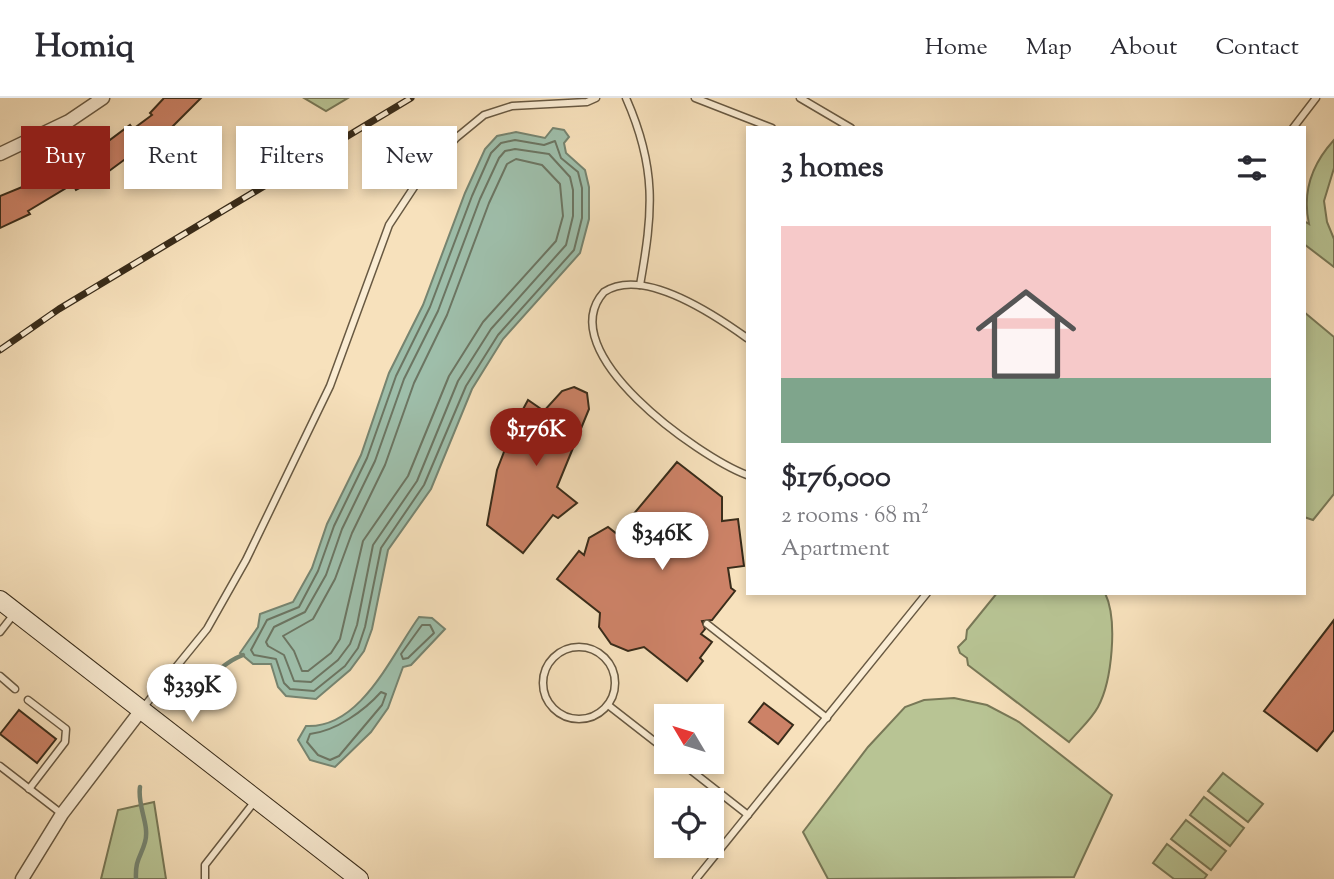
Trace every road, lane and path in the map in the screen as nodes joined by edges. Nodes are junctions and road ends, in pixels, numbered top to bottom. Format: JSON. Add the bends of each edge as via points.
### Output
{"nodes":[{"id":1,"x":103,"y":98,"type":"edge"},
{"id":2,"x":596,"y":98,"type":"edge"},
{"id":3,"x":626,"y":98,"type":"edge"},
{"id":4,"x":695,"y":98,"type":"edge"},
{"id":5,"x":800,"y":98,"type":"edge"},
{"id":6,"x":1316,"y":98,"type":"edge"},
{"id":7,"x":767,"y":126,"type":"edge"},
{"id":8,"x":849,"y":126,"type":"edge"},
{"id":9,"x":1295,"y":126,"type":"edge"},
{"id":10,"x":0,"y":154,"type":"edge"},
{"id":11,"x":640,"y":285,"type":"junction"},
{"id":12,"x":746,"y":337,"type":"edge"},
{"id":13,"x":746,"y":475,"type":"edge"},
{"id":14,"x":925,"y":595,"type":"edge"},
{"id":15,"x":0,"y":600,"type":"edge"},
{"id":16,"x":15,"y":612,"type":"junction"},
{"id":17,"x":707,"y":624,"type":"dead end"},
{"id":18,"x":0,"y":632,"type":"edge"},
{"id":19,"x":0,"y":676,"type":"edge"},
{"id":20,"x":15,"y":689,"type":"dead end"},
{"id":21,"x":28,"y":700,"type":"dead end"},
{"id":22,"x":608,"y":705,"type":"junction"},
{"id":23,"x":142,"y":709,"type":"junction"},
{"id":24,"x":827,"y":718,"type":"junction"},
{"id":25,"x":654,"y":741,"type":"edge"},
{"id":26,"x":0,"y":765,"type":"edge"},
{"id":27,"x":696,"y":774,"type":"edge"},
{"id":28,"x":29,"y":789,"type":"junction"},
{"id":29,"x":256,"y":799,"type":"junction"},
{"id":30,"x":62,"y":814,"type":"junction"},
{"id":31,"x":748,"y":815,"type":"junction"},
{"id":32,"x":22,"y":879,"type":"edge"},
{"id":33,"x":205,"y":879,"type":"edge"},
{"id":34,"x":359,"y":879,"type":"edge"},
{"id":35,"x":696,"y":879,"type":"edge"}],
"edges":[{"from":1,"to":10,"type":"street","via":[[69,121]]},
{"from":2,"to":23,"type":"lane","via":[[512,106],[484,115],[456,138],[418,181],[389,225],[330,386],[246,560],[207,629]]},
{"from":3,"to":11,"type":"lane","via":[[650,175],[651,209]]},
{"from":4,"to":7,"type":"lane"},
{"from":5,"to":8,"type":"lane"},
{"from":6,"to":9,"type":"lane"},
{"from":11,"to":12,"type":"lane","via":[[685,300]]},
{"from":11,"to":13,"type":"lane","via":[[610,287],[593,308],[596,340],[608,363],[627,389],[680,438]]},
{"from":14,"to":24,"type":"lane"},
{"from":15,"to":16,"type":"main road"},
{"from":16,"to":18,"type":"lane"},
{"from":16,"to":23,"type":"main road"},
{"from":17,"to":24,"type":"lane"},
{"from":19,"to":20,"type":"lane"},
{"from":21,"to":28,"type":"lane","via":[[66,729],[65,742]]},
{"from":22,"to":22,"type":"lane","via":[[614,677],[601,655],[576,647],[553,658],[544,673],[543,690],[557,712],[581,720]]},
{"from":22,"to":25,"type":"lane"},
{"from":23,"to":29,"type":"main road"},
{"from":23,"to":30,"type":"street"},
{"from":24,"to":31,"type":"lane"},
{"from":26,"to":28,"type":"lane"},
{"from":27,"to":31,"type":"lane"},
{"from":28,"to":30,"type":"lane"},
{"from":29,"to":33,"type":"lane","via":[[205,865]]},
{"from":29,"to":34,"type":"main road"},
{"from":30,"to":32,"type":"street"},
{"from":31,"to":35,"type":"lane"}]}
